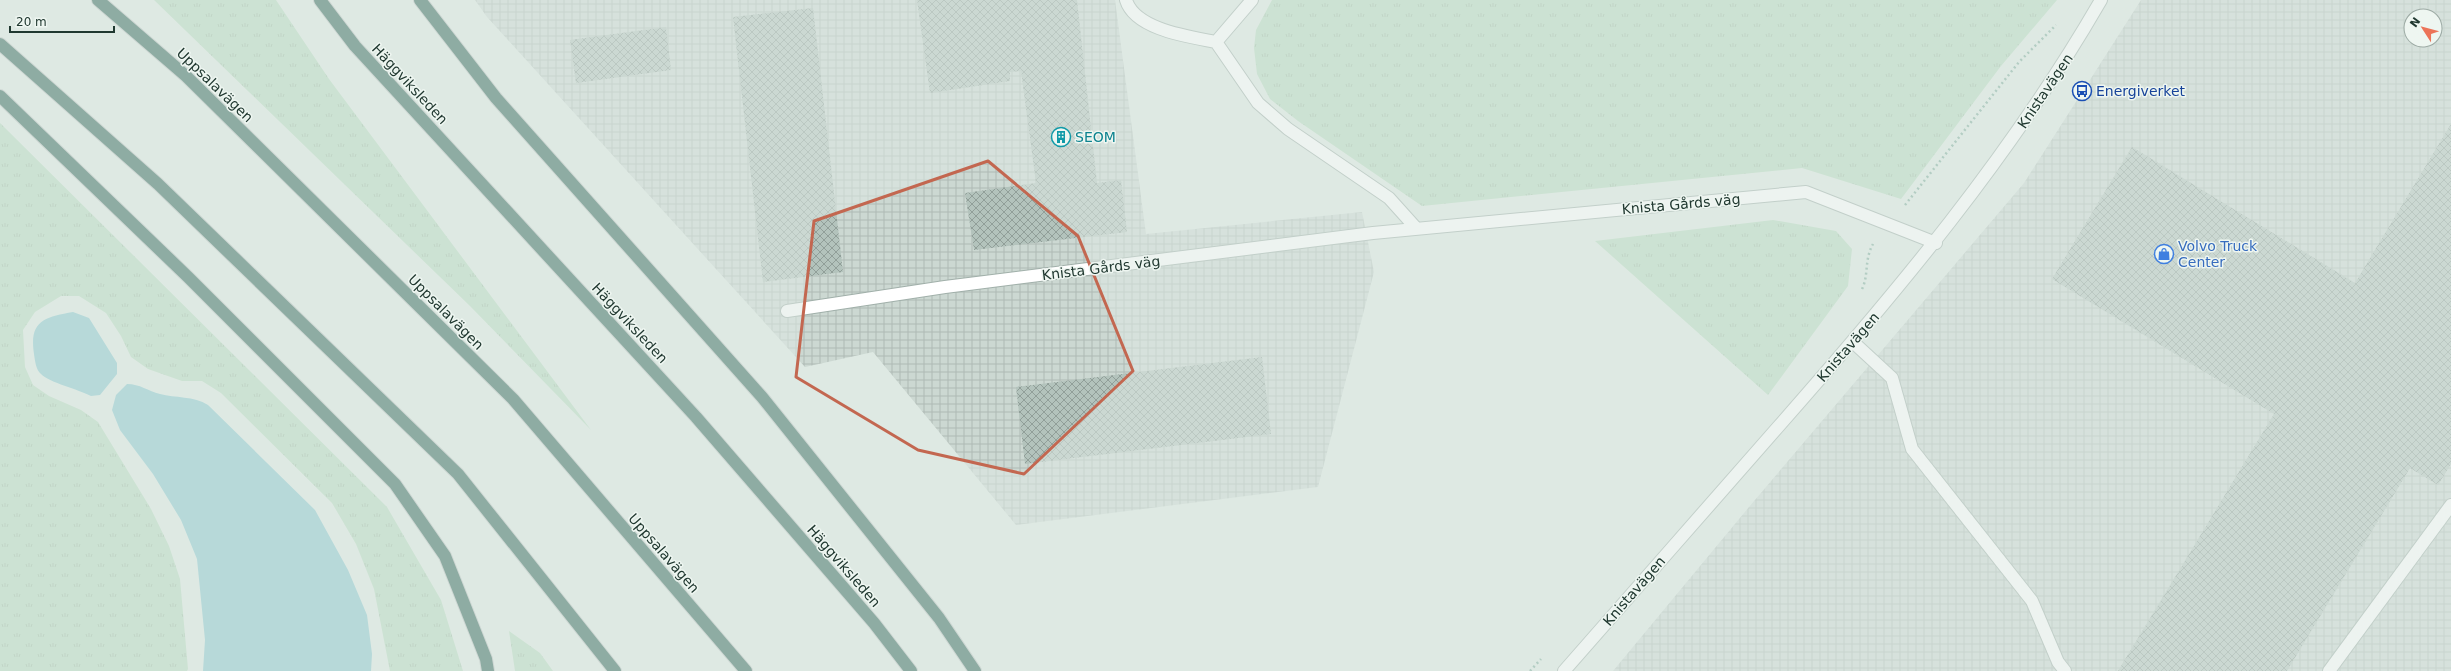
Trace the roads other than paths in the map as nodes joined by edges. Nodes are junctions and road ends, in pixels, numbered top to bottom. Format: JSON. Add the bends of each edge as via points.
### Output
{"nodes":[{"id":1,"x":98,"y":0,"type":"edge"},
{"id":2,"x":320,"y":0,"type":"edge"},
{"id":3,"x":420,"y":0,"type":"edge"},
{"id":4,"x":1126,"y":0,"type":"edge"},
{"id":5,"x":1252,"y":0,"type":"edge"},
{"id":6,"x":2101,"y":0,"type":"edge"},
{"id":7,"x":1216,"y":42,"type":"junction"},
{"id":8,"x":0,"y":44,"type":"edge"},
{"id":9,"x":0,"y":96,"type":"edge"},
{"id":10,"x":1416,"y":228,"type":"junction"},
{"id":11,"x":1936,"y":242,"type":"junction"},
{"id":12,"x":786,"y":311,"type":"dead end"},
{"id":13,"x":1853,"y":342,"type":"junction"},
{"id":14,"x":2451,"y":505,"type":"edge"},
{"id":15,"x":488,"y":671,"type":"edge"},
{"id":16,"x":615,"y":671,"type":"edge"},
{"id":17,"x":746,"y":671,"type":"edge"},
{"id":18,"x":911,"y":671,"type":"edge"},
{"id":19,"x":975,"y":671,"type":"edge"},
{"id":20,"x":1564,"y":671,"type":"edge"},
{"id":21,"x":2065,"y":671,"type":"edge"},
{"id":22,"x":2329,"y":671,"type":"edge"}],
"edges":[{"from":1,"to":17,"type":"highway","name":"Uppsalavägen","via":[[186,76],[513,399]]},
{"from":2,"to":18,"type":"highway","name":"Häggviksleden","via":[[355,46],[696,417],[874,623]]},
{"from":3,"to":19,"type":"highway","via":[[496,98],[762,397],[939,618]]},
{"from":4,"to":7,"type":"street","via":[[1139,17],[1173,34]]},
{"from":5,"to":7,"type":"street"},
{"from":6,"to":11,"type":"street","name":"Knistavägen","via":[[2007,148]]},
{"from":7,"to":10,"type":"street","via":[[1258,102],[1288,129],[1390,198]]},
{"from":8,"to":16,"type":"highway","via":[[158,184],[458,474]]},
{"from":9,"to":15,"type":"highway","via":[[188,277],[395,484],[445,556],[486,659]]},
{"from":10,"to":11,"type":"street","name":"Knista Gårds väg","via":[[1806,192]]},
{"from":10,"to":12,"type":"street","name":"Knista Gårds väg","via":[[945,287]]},
{"from":11,"to":13,"type":"street","name":"Knistavägen"},
{"from":13,"to":20,"type":"street","name":"Knistavägen"},
{"from":13,"to":21,"type":"street","via":[[1892,378],[1912,449],[2032,601],[2058,662]]},
{"from":14,"to":22,"type":"street"}]}
